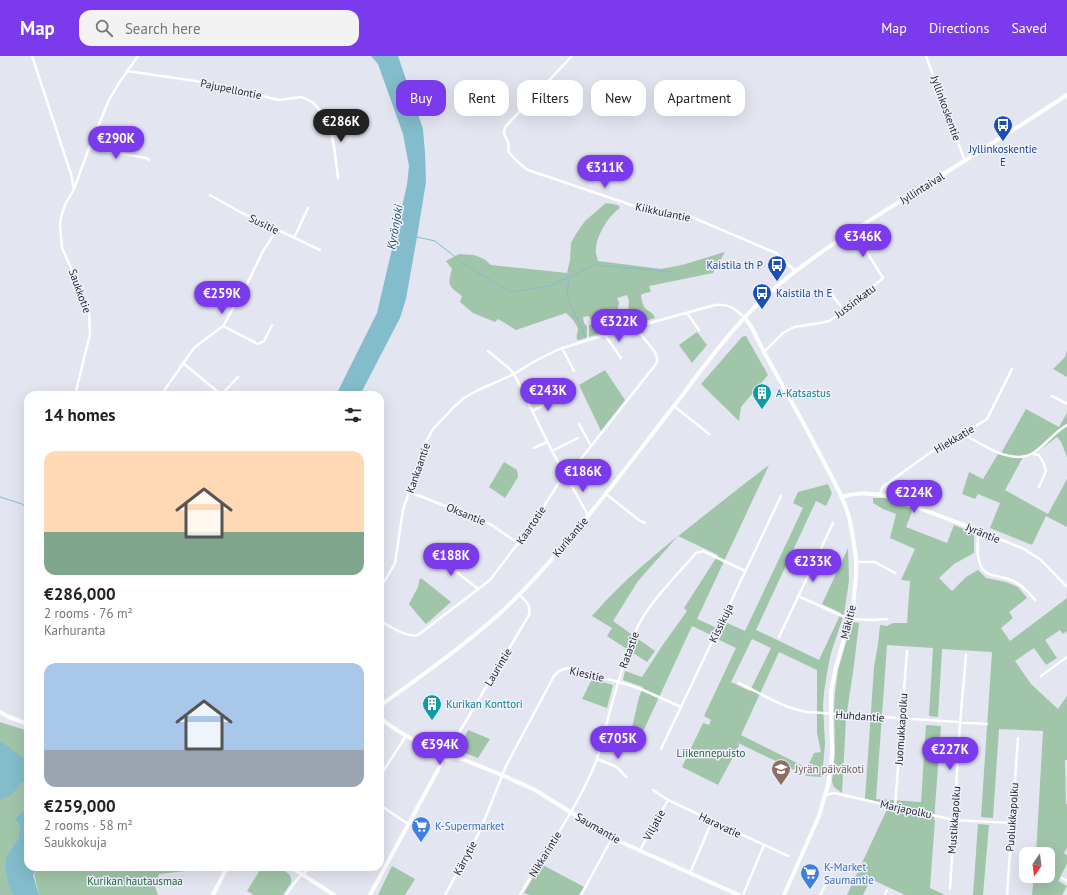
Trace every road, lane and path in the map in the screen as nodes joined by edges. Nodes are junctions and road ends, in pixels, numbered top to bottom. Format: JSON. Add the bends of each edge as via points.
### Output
{"nodes":[{"id":1,"x":32,"y":56,"type":"edge"},
{"id":2,"x":138,"y":56,"type":"edge"},
{"id":3,"x":572,"y":56,"type":"edge"},
{"id":4,"x":926,"y":56,"type":"edge"},
{"id":5,"x":127,"y":71,"type":"junction"},
{"id":6,"x":1067,"y":95,"type":"edge"},
{"id":7,"x":89,"y":148,"type":"junction"},
{"id":8,"x":149,"y":160,"type":"dead end"},
{"id":9,"x":965,"y":161,"type":"junction"},
{"id":10,"x":338,"y":178,"type":"dead end"},
{"id":11,"x":74,"y":189,"type":"junction"},
{"id":12,"x":210,"y":195,"type":"dead end"},
{"id":13,"x":308,"y":208,"type":"dead end"},
{"id":14,"x":277,"y":230,"type":"junction"},
{"id":15,"x":853,"y":231,"type":"junction"},
{"id":16,"x":294,"y":238,"type":"junction"},
{"id":17,"x":320,"y":250,"type":"dead end"},
{"id":18,"x":795,"y":271,"type":"junction"},
{"id":19,"x":828,"y":290,"type":"dead end"},
{"id":20,"x":845,"y":311,"type":"junction"},
{"id":21,"x":687,"y":313,"type":"junction"},
{"id":22,"x":744,"y":318,"type":"junction"},
{"id":23,"x":223,"y":326,"type":"junction"},
{"id":24,"x":272,"y":326,"type":"dead end"},
{"id":25,"x":635,"y":327,"type":"junction"},
{"id":26,"x":699,"y":330,"type":"dead end"},
{"id":27,"x":606,"y":335,"type":"junction"},
{"id":28,"x":562,"y":348,"type":"junction"},
{"id":29,"x":488,"y":351,"type":"dead end"},
{"id":30,"x":764,"y":352,"type":"junction"},
{"id":31,"x":621,"y":358,"type":"dead end"},
{"id":32,"x":183,"y":363,"type":"junction"},
{"id":33,"x":1012,"y":369,"type":"dead end"},
{"id":34,"x":574,"y":371,"type":"dead end"},
{"id":35,"x":514,"y":374,"type":"junction"},
{"id":36,"x":238,"y":377,"type":"dead end"},
{"id":37,"x":76,"y":391,"type":"edge"},
{"id":38,"x":164,"y":391,"type":"edge"},
{"id":39,"x":217,"y":391,"type":"edge"},
{"id":40,"x":225,"y":391,"type":"edge"},
{"id":41,"x":1052,"y":396,"type":"dead end"},
{"id":42,"x":556,"y":400,"type":"dead end"},
{"id":43,"x":1067,"y":404,"type":"edge"},
{"id":44,"x":674,"y":406,"type":"junction"},
{"id":45,"x":532,"y":411,"type":"junction"},
{"id":46,"x":579,"y":424,"type":"dead end"},
{"id":47,"x":1067,"y":425,"type":"edge"},
{"id":48,"x":709,"y":434,"type":"dead end"},
{"id":49,"x":963,"y":434,"type":"junction"},
{"id":50,"x":578,"y":438,"type":"dead end"},
{"id":51,"x":547,"y":442,"type":"junction"},
{"id":52,"x":591,"y":446,"type":"junction"},
{"id":53,"x":534,"y":448,"type":"dead end"},
{"id":54,"x":552,"y":451,"type":"junction"},
{"id":55,"x":1032,"y":454,"type":"junction"},
{"id":56,"x":566,"y":477,"type":"junction"},
{"id":57,"x":1038,"y":487,"type":"dead end"},
{"id":58,"x":409,"y":493,"type":"junction"},
{"id":59,"x":605,"y":494,"type":"junction"},
{"id":60,"x":880,"y":494,"type":"junction"},
{"id":61,"x":781,"y":496,"type":"dead end"},
{"id":62,"x":842,"y":497,"type":"junction"},
{"id":63,"x":588,"y":516,"type":"junction"},
{"id":64,"x":645,"y":523,"type":"dead end"},
{"id":65,"x":833,"y":523,"type":"dead end"},
{"id":66,"x":979,"y":531,"type":"junction"},
{"id":67,"x":985,"y":533,"type":"joint"},
{"id":68,"x":519,"y":544,"type":"junction"},
{"id":69,"x":433,"y":553,"type":"dead end"},
{"id":70,"x":856,"y":562,"type":"junction"},
{"id":71,"x":745,"y":571,"type":"junction"},
{"id":72,"x":895,"y":573,"type":"dead end"},
{"id":73,"x":384,"y":581,"type":"edge"},
{"id":74,"x":1067,"y":586,"type":"edge"},
{"id":75,"x":478,"y":590,"type":"junction"},
{"id":76,"x":519,"y":595,"type":"junction"},
{"id":77,"x":798,"y":596,"type":"junction"},
{"id":78,"x":1035,"y":600,"type":"dead end"},
{"id":79,"x":849,"y":619,"type":"junction"},
{"id":80,"x":887,"y":619,"type":"dead end"},
{"id":81,"x":384,"y":623,"type":"edge"},
{"id":82,"x":779,"y":637,"type":"dead end"},
{"id":83,"x":907,"y":651,"type":"dead end"},
{"id":84,"x":966,"y":655,"type":"dead end"},
{"id":85,"x":1067,"y":657,"type":"edge"},
{"id":86,"x":1041,"y":676,"type":"dead end"},
{"id":87,"x":618,"y":682,"type":"junction"},
{"id":88,"x":739,"y":683,"type":"dead end"},
{"id":89,"x":384,"y":703,"type":"edge"},
{"id":90,"x":681,"y":707,"type":"junction"},
{"id":91,"x":0,"y":712,"type":"edge"},
{"id":92,"x":831,"y":714,"type":"junction"},
{"id":93,"x":902,"y":718,"type":"junction"},
{"id":94,"x":384,"y":720,"type":"edge"},
{"id":95,"x":960,"y":722,"type":"junction"},
{"id":96,"x":24,"y":723,"type":"edge"},
{"id":97,"x":987,"y":724,"type":"dead end"},
{"id":98,"x":406,"y":736,"type":"junction"},
{"id":99,"x":1018,"y":738,"type":"dead end"},
{"id":100,"x":454,"y":741,"type":"junction"},
{"id":101,"x":447,"y":746,"type":"junction"},
{"id":102,"x":434,"y":748,"type":"junction"},
{"id":103,"x":442,"y":748,"type":"junction"},
{"id":104,"x":661,"y":750,"type":"dead end"},
{"id":105,"x":453,"y":751,"type":"junction"},
{"id":106,"x":441,"y":756,"type":"junction"},
{"id":107,"x":448,"y":759,"type":"junction"},
{"id":108,"x":458,"y":759,"type":"junction"},
{"id":109,"x":597,"y":759,"type":"junction"},
{"id":110,"x":440,"y":764,"type":"junction"},
{"id":111,"x":384,"y":770,"type":"edge"},
{"id":112,"x":502,"y":775,"type":"junction"},
{"id":113,"x":626,"y":777,"type":"dead end"},
{"id":114,"x":653,"y":790,"type":"dead end"},
{"id":115,"x":825,"y":795,"type":"junction"},
{"id":116,"x":668,"y":800,"type":"junction"},
{"id":117,"x":384,"y":808,"type":"edge"},
{"id":118,"x":895,"y":808,"type":"junction"},
{"id":119,"x":571,"y":813,"type":"junction"},
{"id":120,"x":954,"y":820,"type":"junction"},
{"id":121,"x":712,"y":822,"type":"junction"},
{"id":122,"x":408,"y":824,"type":"junction"},
{"id":123,"x":1012,"y":824,"type":"junction"},
{"id":124,"x":612,"y":838,"type":"junction"},
{"id":125,"x":764,"y":845,"type":"junction"},
{"id":126,"x":640,"y":850,"type":"junction"},
{"id":127,"x":788,"y":856,"type":"dead end"},
{"id":128,"x":384,"y":869,"type":"edge"},
{"id":129,"x":225,"y":871,"type":"edge"},
{"id":130,"x":297,"y":871,"type":"edge"},
{"id":131,"x":306,"y":871,"type":"edge"},
{"id":132,"x":383,"y":871,"type":"edge"},
{"id":133,"x":690,"y":873,"type":"junction"},
{"id":134,"x":302,"y":874,"type":"junction"},
{"id":135,"x":1062,"y":878,"type":"dead end"},
{"id":136,"x":1067,"y":881,"type":"edge"},
{"id":137,"x":824,"y":886,"type":"dead end"},
{"id":138,"x":950,"y":889,"type":"dead end"},
{"id":139,"x":887,"y":890,"type":"dead end"},
{"id":140,"x":213,"y":895,"type":"edge"},
{"id":141,"x":286,"y":895,"type":"edge"},
{"id":142,"x":334,"y":895,"type":"edge"},
{"id":143,"x":370,"y":895,"type":"edge"},
{"id":144,"x":445,"y":895,"type":"edge"},
{"id":145,"x":520,"y":895,"type":"edge"},
{"id":146,"x":581,"y":895,"type":"edge"},
{"id":147,"x":739,"y":895,"type":"edge"},
{"id":148,"x":743,"y":895,"type":"edge"},
{"id":149,"x":784,"y":895,"type":"edge"},
{"id":150,"x":820,"y":895,"type":"edge"},
{"id":151,"x":885,"y":895,"type":"edge"},
{"id":152,"x":1007,"y":895,"type":"edge"}],
"edges":[{"from":1,"to":11,"type":"street"},
{"from":2,"to":5,"type":"street","name":"Saukkotie"},
{"from":3,"to":18,"type":"street","name":"Kiikkulantie","via":[[505,126],[504,136],[509,143],[509,152],[522,166],[649,211],[694,218],[776,253]]},
{"from":4,"to":9,"type":"street","name":"Jyllinkoskentie"},
{"from":5,"to":7,"type":"street","name":"Saukkotie","via":[[109,100]]},
{"from":5,"to":10,"type":"street","name":"Pajupellontie","via":[[209,83],[279,100],[302,96],[312,102],[329,120]]},
{"from":6,"to":9,"type":"street","name":"Jyllintaival"},
{"from":7,"to":8,"type":"street"},
{"from":7,"to":11,"type":"street","name":"Saukkotie"},
{"from":9,"to":15,"type":"street","name":"Jyllintaival"},
{"from":11,"to":37,"type":"street","name":"Saukkotie","via":[[62,216],[62,248],[89,312],[90,334]]},
{"from":12,"to":14,"type":"street","name":"Susitie"},
{"from":13,"to":16,"type":"street"},
{"from":14,"to":16,"type":"street","name":"Susitie"},
{"from":14,"to":23,"type":"street"},
{"from":15,"to":18,"type":"street","name":"Jyllintaival"},
{"from":15,"to":20,"type":"street","name":"Jussinkatu","via":[[883,278]]},
{"from":16,"to":17,"type":"street","name":"Susitie"},
{"from":18,"to":22,"type":"street","name":"Jyllintaival"},
{"from":19,"to":20,"type":"street"},
{"from":20,"to":30,"type":"street","name":"Jussinkatu","via":[[829,321],[794,327],[783,333]]},
{"from":21,"to":22,"type":"street","name":"Kankaantie","via":[[724,304]]},
{"from":21,"to":25,"type":"street","name":"Kankaantie"},
{"from":21,"to":26,"type":"street"},
{"from":22,"to":30,"type":"street","name":"Mäkitie"},
{"from":22,"to":44,"type":"street","name":"Kurikantie"},
{"from":23,"to":24,"type":"street","via":[[258,344],[264,341]]},
{"from":23,"to":32,"type":"street","via":[[194,348]]},
{"from":25,"to":27,"type":"street","name":"Kankaantie"},
{"from":25,"to":52,"type":"street","name":"Kaartotie","via":[[655,352],[656,364]]},
{"from":27,"to":28,"type":"street","name":"Kankaantie"},
{"from":27,"to":31,"type":"street"},
{"from":28,"to":34,"type":"street"},
{"from":28,"to":35,"type":"street","name":"Kankaantie"},
{"from":29,"to":35,"type":"street"},
{"from":30,"to":62,"type":"street","name":"Mäkitie"},
{"from":32,"to":38,"type":"street"},
{"from":32,"to":39,"type":"street"},
{"from":33,"to":49,"type":"street","name":"Hiekkatie","via":[[987,419]]},
{"from":35,"to":45,"type":"street"},
{"from":35,"to":58,"type":"street","name":"Kankaantie","via":[[464,398],[433,429]]},
{"from":36,"to":40,"type":"street"},
{"from":41,"to":43,"type":"street"},
{"from":42,"to":45,"type":"street"},
{"from":44,"to":48,"type":"street"},
{"from":44,"to":59,"type":"street","name":"Kurikantie"},
{"from":45,"to":51,"type":"street"},
{"from":46,"to":52,"type":"street"},
{"from":47,"to":55,"type":"street"},
{"from":49,"to":55,"type":"street","via":[[1010,457]]},
{"from":49,"to":60,"type":"street","name":"Hiekkatie","via":[[932,452],[884,486]]},
{"from":50,"to":54,"type":"street"},
{"from":51,"to":53,"type":"street"},
{"from":51,"to":54,"type":"street"},
{"from":52,"to":56,"type":"street","name":"Kaartotie"},
{"from":54,"to":56,"type":"street"},
{"from":55,"to":57,"type":"street","via":[[1039,455],[1046,471]]},
{"from":56,"to":63,"type":"street"},
{"from":56,"to":68,"type":"street","name":"Kaartotie","via":[[558,484]]},
{"from":58,"to":68,"type":"street","name":"Oksantie","via":[[490,524]]},
{"from":58,"to":73,"type":"street","name":"Kankaantie","via":[[403,510],[395,563]]},
{"from":59,"to":63,"type":"street","name":"Kurikantie"},
{"from":59,"to":64,"type":"street"},
{"from":60,"to":62,"type":"street","name":"Jyräntie"},
{"from":60,"to":66,"type":"street","name":"Jyräntie"},
{"from":61,"to":71,"type":"street","name":"Kissikuja"},
{"from":62,"to":70,"type":"street","name":"Mäkitie","via":[[849,518]]},
{"from":63,"to":76,"type":"street","name":"Kurikantie"},
{"from":65,"to":77,"type":"street"},
{"from":66,"to":67,"type":"street","name":"Jyräntie"},
{"from":66,"to":78,"type":"street","via":[[978,556],[981,568],[987,574],[1010,579],[1019,584]]},
{"from":67,"to":74,"type":"street","name":"Jyräntie","via":[[1024,549],[1041,560]]},
{"from":68,"to":75,"type":"street","name":"Kaartotie","via":[[490,580]]},
{"from":69,"to":75,"type":"street"},
{"from":70,"to":72,"type":"street","via":[[875,562]]},
{"from":70,"to":79,"type":"street","name":"Mäkitie","via":[[855,590]]},
{"from":71,"to":87,"type":"street","name":"Ratastie","via":[[703,551],[696,553],[644,614],[628,648]]},
{"from":71,"to":90,"type":"street","name":"Kissikuja"},
{"from":75,"to":81,"type":"street","name":"Kaartotie","via":[[418,635],[407,635]]},
{"from":76,"to":89,"type":"street","name":"Kurikantie","via":[[464,644]]},
{"from":76,"to":100,"type":"street","name":"Laurintie","via":[[528,603],[529,615]]},
{"from":77,"to":79,"type":"street"},
{"from":77,"to":82,"type":"street"},
{"from":79,"to":80,"type":"street"},
{"from":79,"to":92,"type":"street","name":"Mäkitie","via":[[831,691]]},
{"from":83,"to":93,"type":"street","name":"Juomukkapolku"},
{"from":84,"to":95,"type":"street","name":"Mustikkapolku"},
{"from":85,"to":86,"type":"street"},
{"from":87,"to":90,"type":"street","name":"Kiesitie"},
{"from":87,"to":109,"type":"street","name":"Ratastie"},
{"from":87,"to":112,"type":"street","name":"Kiesitie","via":[[567,668],[559,671]]},
{"from":88,"to":92,"type":"street","name":"Huhdantie","via":[[799,711]]},
{"from":90,"to":104,"type":"street","name":"Kissikuja"},
{"from":91,"to":96,"type":"street"},
{"from":92,"to":93,"type":"street","name":"Huhdantie"},
{"from":92,"to":115,"type":"street","name":"Mäkitie","via":[[832,756]]},
{"from":93,"to":95,"type":"street","name":"Huhdantie"},
{"from":93,"to":118,"type":"street","name":"Juomukkapolku"},
{"from":94,"to":98,"type":"street"},
{"from":95,"to":97,"type":"street","name":"Huhdantie"},
{"from":95,"to":120,"type":"street","name":"Mustikkapolku"},
{"from":98,"to":102,"type":"street"},
{"from":98,"to":111,"type":"street"},
{"from":99,"to":123,"type":"street","name":"Puolukkapolku"},
{"from":100,"to":101,"type":"street","name":"Laurintie"},
{"from":100,"to":105,"type":"street","name":"Laurintie"},
{"from":101,"to":103,"type":"street"},
{"from":101,"to":105,"type":"street"},
{"from":102,"to":103,"type":"street"},
{"from":102,"to":106,"type":"street"},
{"from":103,"to":106,"type":"street"},
{"from":105,"to":107,"type":"street","via":[[453,756]]},
{"from":105,"to":108,"type":"street"},
{"from":106,"to":107,"type":"street"},
{"from":106,"to":110,"type":"street"},
{"from":107,"to":108,"type":"street","name":"Saumantie"},
{"from":107,"to":110,"type":"street"},
{"from":108,"to":112,"type":"street","name":"Saumantie"},
{"from":109,"to":113,"type":"street","via":[[617,767]]},
{"from":109,"to":119,"type":"street","name":"Ratastie"},
{"from":110,"to":122,"type":"street"},
{"from":112,"to":119,"type":"street","name":"Saumantie","via":[[535,790]]},
{"from":112,"to":144,"type":"street","name":"Kärrytie","via":[[480,831]]},
{"from":114,"to":116,"type":"street","name":"Haravatie"},
{"from":115,"to":118,"type":"street","name":"Marjapolku","via":[[834,794]]},
{"from":115,"to":149,"type":"street","name":"Mäkitie","via":[[819,816]]},
{"from":116,"to":121,"type":"street","name":"Haravatie"},
{"from":116,"to":126,"type":"street","name":"Viljatie"},
{"from":117,"to":122,"type":"street"},
{"from":118,"to":120,"type":"street","name":"Marjapolku"},
{"from":119,"to":124,"type":"street","name":"Saumantie"},
{"from":119,"to":145,"type":"street","name":"Nikkarintie"},
{"from":120,"to":123,"type":"street","name":"Marjapolku"},
{"from":120,"to":138,"type":"street","name":"Mustikkapolku"},
{"from":121,"to":125,"type":"street","name":"Haravatie"},
{"from":121,"to":133,"type":"street"},
{"from":122,"to":128,"type":"street"},
{"from":123,"to":152,"type":"street","name":"Puolukkapolku"},
{"from":124,"to":126,"type":"street","name":"Saumantie"},
{"from":124,"to":146,"type":"street"},
{"from":125,"to":127,"type":"street","name":"Haravatie"},
{"from":125,"to":148,"type":"street"},
{"from":126,"to":133,"type":"street","name":"Saumantie"},
{"from":129,"to":140,"type":"street"},
{"from":130,"to":134,"type":"street"},
{"from":131,"to":134,"type":"street"},
{"from":132,"to":143,"type":"street"},
{"from":133,"to":147,"type":"street","name":"Saumantie"},
{"from":134,"to":141,"type":"street"},
{"from":134,"to":142,"type":"street"},
{"from":135,"to":136,"type":"street"},
{"from":137,"to":150,"type":"street"},
{"from":139,"to":151,"type":"street"}]}
